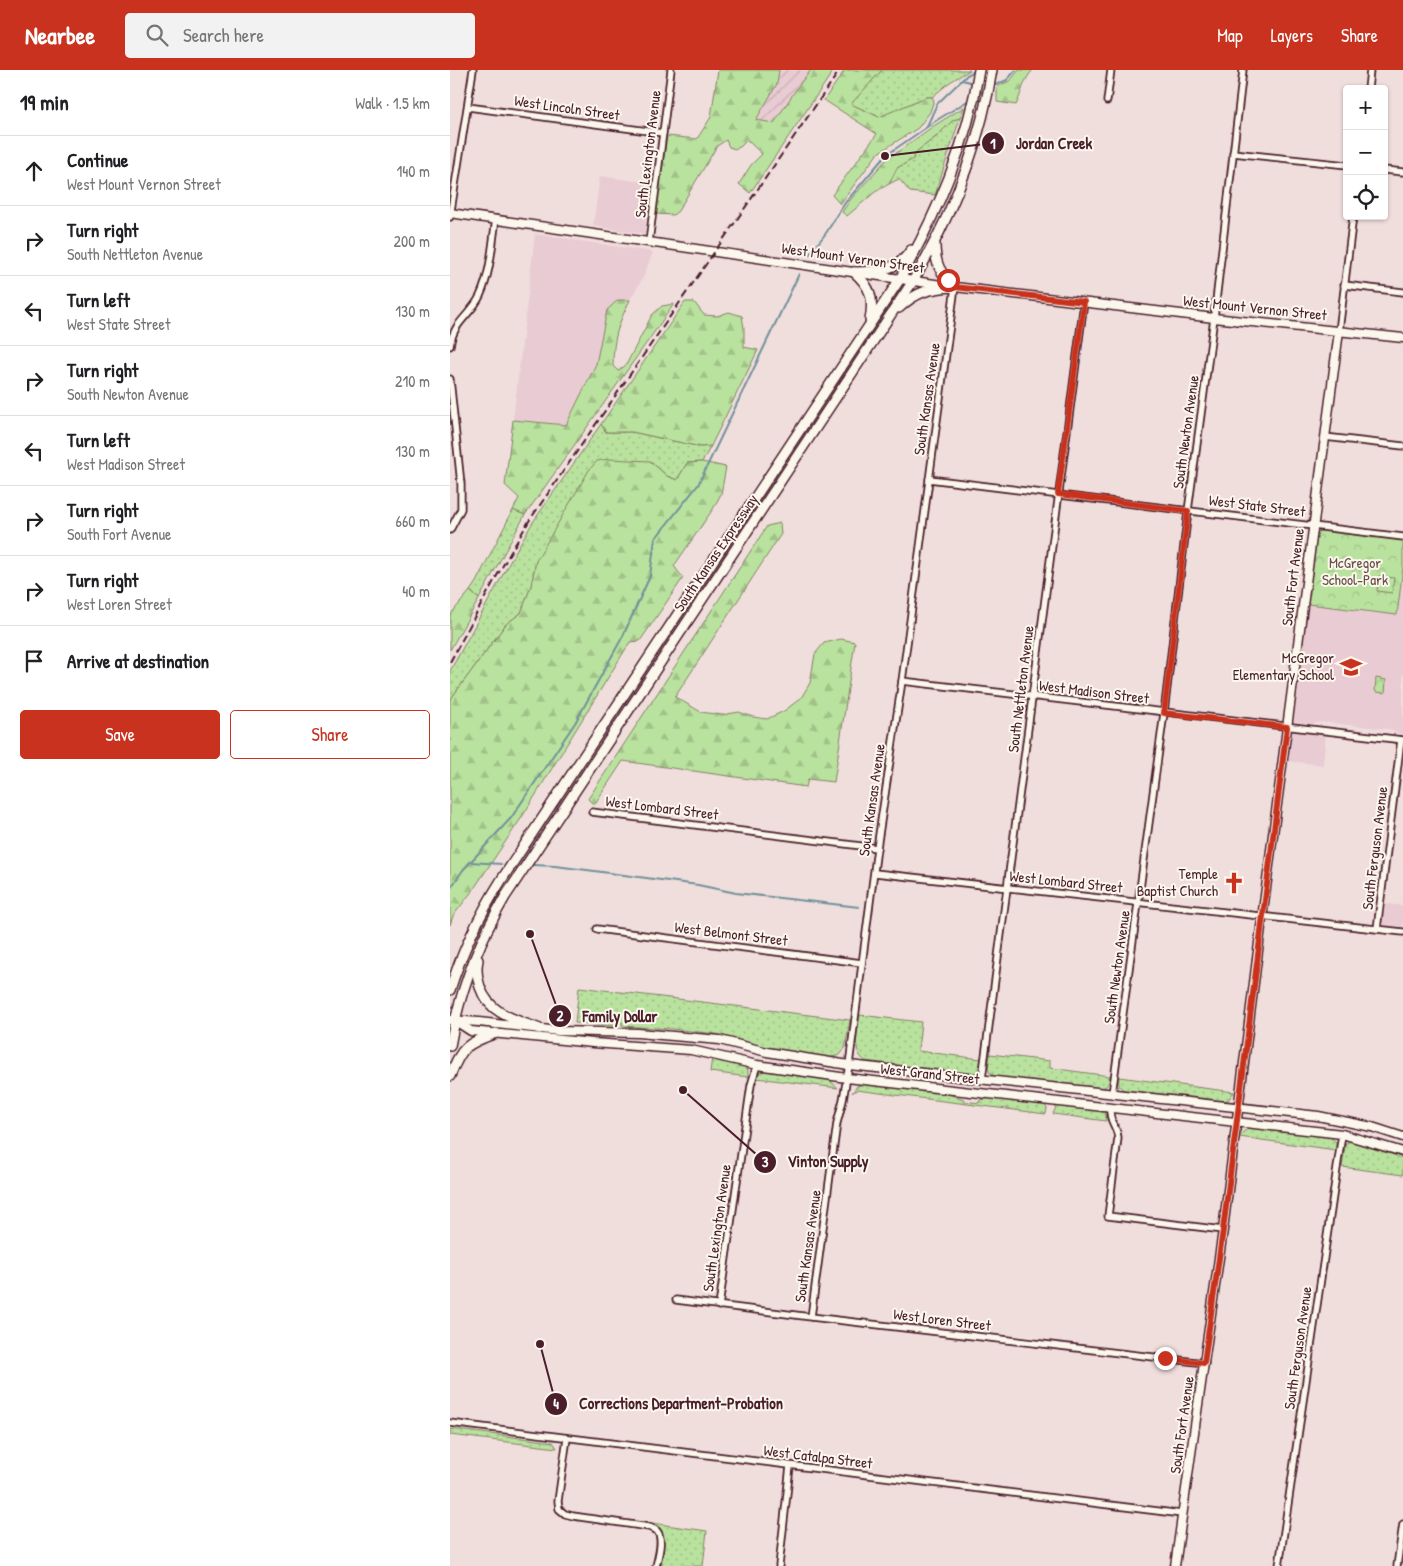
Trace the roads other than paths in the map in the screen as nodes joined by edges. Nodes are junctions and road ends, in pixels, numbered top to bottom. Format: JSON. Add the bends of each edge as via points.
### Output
{"nodes":[{"id":1,"x":473,"y":70,"type":"edge"},
{"id":2,"x":671,"y":70,"type":"edge"},
{"id":3,"x":979,"y":70,"type":"edge"},
{"id":4,"x":992,"y":70,"type":"edge"},
{"id":5,"x":1111,"y":70,"type":"edge"},
{"id":6,"x":1243,"y":70,"type":"edge"},
{"id":7,"x":1370,"y":70,"type":"edge"},
{"id":8,"x":1368,"y":85,"type":"edge"},
{"id":9,"x":1107,"y":101,"type":"dead end"},
{"id":10,"x":468,"y":107,"type":"junction"},
{"id":11,"x":663,"y":133,"type":"junction"},
{"id":12,"x":1233,"y":153,"type":"junction"},
{"id":13,"x":1343,"y":166,"type":"edge"},
{"id":14,"x":1388,"y":170,"type":"edge"},
{"id":15,"x":1403,"y":172,"type":"edge"},
{"id":16,"x":450,"y":213,"type":"edge"},
{"id":17,"x":934,"y":215,"type":"junction"},
{"id":18,"x":450,"y":218,"type":"edge"},
{"id":19,"x":496,"y":219,"type":"junction"},
{"id":20,"x":1352,"y":220,"type":"edge"},
{"id":21,"x":936,"y":240,"type":"junction"},
{"id":22,"x":649,"y":242,"type":"junction"},
{"id":23,"x":854,"y":272,"type":"junction"},
{"id":24,"x":900,"y":279,"type":"junction"},
{"id":25,"x":913,"y":281,"type":"junction"},
{"id":26,"x":1344,"y":285,"type":"junction"},
{"id":27,"x":955,"y":287,"type":"junction"},
{"id":28,"x":1403,"y":292,"type":"edge"},
{"id":29,"x":1084,"y":302,"type":"junction"},
{"id":30,"x":1214,"y":318,"type":"junction"},
{"id":31,"x":886,"y":322,"type":"junction"},
{"id":32,"x":870,"y":324,"type":"junction"},
{"id":33,"x":1339,"y":331,"type":"junction"},
{"id":34,"x":1403,"y":338,"type":"edge"},
{"id":35,"x":450,"y":346,"type":"edge"},
{"id":36,"x":450,"y":379,"type":"edge"},
{"id":37,"x":1325,"y":438,"type":"junction"},
{"id":38,"x":1403,"y":446,"type":"edge"},
{"id":39,"x":929,"y":479,"type":"junction"},
{"id":40,"x":1058,"y":494,"type":"junction"},
{"id":41,"x":1188,"y":511,"type":"junction"},
{"id":42,"x":1314,"y":525,"type":"junction"},
{"id":43,"x":450,"y":530,"type":"edge"},
{"id":44,"x":1403,"y":536,"type":"edge"},
{"id":45,"x":902,"y":681,"type":"junction"},
{"id":46,"x":1032,"y":696,"type":"junction"},
{"id":47,"x":1164,"y":713,"type":"junction"},
{"id":48,"x":1287,"y":727,"type":"junction"},
{"id":49,"x":1402,"y":740,"type":"edge"},
{"id":50,"x":592,"y":812,"type":"dead end"},
{"id":51,"x":877,"y":848,"type":"junction"},
{"id":52,"x":875,"y":873,"type":"junction"},
{"id":53,"x":1008,"y":888,"type":"junction"},
{"id":54,"x":1138,"y":903,"type":"junction"},
{"id":55,"x":1262,"y":917,"type":"junction"},
{"id":56,"x":597,"y":929,"type":"dead end"},
{"id":57,"x":1377,"y":929,"type":"junction"},
{"id":58,"x":1403,"y":932,"type":"edge"},
{"id":59,"x":483,"y":939,"type":"junction"},
{"id":60,"x":468,"y":940,"type":"junction"},
{"id":61,"x":862,"y":963,"type":"junction"},
{"id":62,"x":450,"y":974,"type":"edge"},
{"id":63,"x":450,"y":990,"type":"edge"},
{"id":64,"x":452,"y":1021,"type":"edge"},
{"id":65,"x":540,"y":1029,"type":"junction"},
{"id":66,"x":496,"y":1033,"type":"junction"},
{"id":67,"x":450,"y":1046,"type":"edge"},
{"id":68,"x":757,"y":1065,"type":"junction"},
{"id":69,"x":849,"y":1065,"type":"junction"},
{"id":70,"x":450,"y":1076,"type":"edge"},
{"id":71,"x":847,"y":1078,"type":"junction"},
{"id":72,"x":982,"y":1079,"type":"junction"},
{"id":73,"x":1112,"y":1094,"type":"junction"},
{"id":74,"x":1110,"y":1108,"type":"junction"},
{"id":75,"x":1239,"y":1108,"type":"junction"},
{"id":76,"x":1237,"y":1121,"type":"junction"},
{"id":77,"x":1342,"y":1134,"type":"junction"},
{"id":78,"x":1403,"y":1137,"type":"edge"},
{"id":79,"x":1403,"y":1152,"type":"edge"},
{"id":80,"x":1223,"y":1230,"type":"junction"},
{"id":81,"x":676,"y":1300,"type":"dead end"},
{"id":82,"x":719,"y":1306,"type":"junction"},
{"id":83,"x":811,"y":1317,"type":"junction"},
{"id":84,"x":1204,"y":1363,"type":"junction"},
{"id":85,"x":450,"y":1423,"type":"edge"},
{"id":86,"x":567,"y":1438,"type":"junction"},
{"id":87,"x":790,"y":1466,"type":"junction"},
{"id":88,"x":1182,"y":1514,"type":"junction"},
{"id":89,"x":1403,"y":1524,"type":"edge"},
{"id":90,"x":656,"y":1566,"type":"edge"},
{"id":91,"x":779,"y":1566,"type":"edge"},
{"id":92,"x":1175,"y":1566,"type":"edge"},
{"id":93,"x":1279,"y":1566,"type":"edge"},
{"id":94,"x":1397,"y":1566,"type":"edge"}],
"edges":[{"from":1,"to":10,"type":"street"},
{"from":2,"to":11,"type":"street","name":"South Lexington Avenue"},
{"from":3,"to":17,"type":"main road","name":"South Kansas Expressway","via":[[966,129]]},
{"from":4,"to":21,"type":"main road","name":"South Kansas Expressway","via":[[982,118],[960,187]]},
{"from":5,"to":9,"type":"street"},
{"from":6,"to":12,"type":"street","name":"South Newton Avenue"},
{"from":7,"to":8,"type":"street"},
{"from":10,"to":11,"type":"street","name":"West Lincoln Street"},
{"from":10,"to":16,"type":"street"},
{"from":11,"to":22,"type":"street","name":"South Lexington Avenue"},
{"from":12,"to":13,"type":"street"},
{"from":12,"to":30,"type":"street","name":"South Newton Avenue"},
{"from":14,"to":15,"type":"street"},
{"from":16,"to":18,"type":"street"},
{"from":16,"to":19,"type":"street","name":"West Mount Vernon Street"},
{"from":17,"to":23,"type":"main road","via":[[928,217],[901,262],[882,270]]},
{"from":17,"to":24,"type":"main road","name":"South Kansas Expressway"},
{"from":19,"to":22,"type":"street","name":"West Mount Vernon Street"},
{"from":19,"to":35,"type":"street","via":[[488,276],[479,298],[451,336]]},
{"from":20,"to":26,"type":"street","name":"South Fort Avenue"},
{"from":21,"to":25,"type":"main road","name":"South Kansas Expressway"},
{"from":21,"to":27,"type":"main road","via":[[935,254],[940,271]]},
{"from":22,"to":23,"type":"street","name":"West Mount Vernon Street"},
{"from":23,"to":24,"type":"street","name":"West Mount Vernon Street"},
{"from":23,"to":32,"type":"main road","via":[[870,293]]},
{"from":24,"to":25,"type":"street","name":"West Mount Vernon Street"},
{"from":24,"to":32,"type":"main road","name":"South Kansas Expressway"},
{"from":25,"to":27,"type":"street","name":"West Mount Vernon Street"},
{"from":25,"to":31,"type":"main road","name":"South Kansas Expressway"},
{"from":26,"to":28,"type":"street"},
{"from":26,"to":33,"type":"street","name":"South Fort Avenue"},
{"from":27,"to":29,"type":"street","name":"West Mount Vernon Street"},
{"from":27,"to":31,"type":"main road","via":[[914,295]]},
{"from":27,"to":39,"type":"street","name":"South Kansas Avenue"},
{"from":29,"to":30,"type":"street","name":"West Mount Vernon Street"},
{"from":29,"to":40,"type":"street","name":"South Nettleton Avenue"},
{"from":30,"to":33,"type":"street","name":"West Mount Vernon Street"},
{"from":30,"to":41,"type":"street","name":"South Newton Avenue"},
{"from":31,"to":59,"type":"main road","name":"South Kansas Expressway","via":[[511,887]]},
{"from":32,"to":60,"type":"main road","name":"South Kansas Expressway","via":[[502,879]]},
{"from":33,"to":34,"type":"street","name":"West Mount Vernon Street"},
{"from":33,"to":37,"type":"street","name":"South Fort Avenue"},
{"from":36,"to":43,"type":"street","via":[[462,484],[461,508]]},
{"from":37,"to":38,"type":"street"},
{"from":37,"to":42,"type":"street","name":"South Fort Avenue"},
{"from":39,"to":40,"type":"street","name":"West State Street"},
{"from":39,"to":45,"type":"street","name":"South Kansas Avenue"},
{"from":40,"to":41,"type":"street","name":"West State Street"},
{"from":40,"to":46,"type":"street","name":"South Nettleton Avenue"},
{"from":41,"to":42,"type":"street","name":"West State Street"},
{"from":41,"to":47,"type":"street","name":"South Newton Avenue"},
{"from":42,"to":44,"type":"street","name":"West State Street"},
{"from":42,"to":48,"type":"street","name":"South Fort Avenue"},
{"from":45,"to":46,"type":"street","name":"West Madison Street"},
{"from":45,"to":51,"type":"street","name":"South Kansas Avenue"},
{"from":46,"to":47,"type":"street","name":"West Madison Street"},
{"from":46,"to":53,"type":"street","name":"South Nettleton Avenue"},
{"from":47,"to":48,"type":"street","name":"West Madison Street"},
{"from":47,"to":54,"type":"street","name":"South Newton Avenue"},
{"from":48,"to":49,"type":"street","name":"West Madison Street"},
{"from":48,"to":55,"type":"street","name":"South Fort Avenue"},
{"from":49,"to":57,"type":"street","name":"South Ferguson Avenue"},
{"from":50,"to":51,"type":"street","name":"West Lombard Street"},
{"from":51,"to":52,"type":"street","name":"South Kansas Avenue"},
{"from":52,"to":53,"type":"street","name":"West Lombard Street"},
{"from":52,"to":61,"type":"street","name":"South Kansas Avenue"},
{"from":53,"to":54,"type":"street","name":"West Lombard Street"},
{"from":53,"to":72,"type":"street","name":"South Nettleton Avenue"},
{"from":54,"to":55,"type":"street","name":"West Lombard Street"},
{"from":54,"to":73,"type":"street","name":"South Newton Avenue"},
{"from":55,"to":57,"type":"street","name":"West Lombard Street"},
{"from":55,"to":75,"type":"street","name":"South Fort Avenue"},
{"from":56,"to":61,"type":"street","name":"West Belmont Street"},
{"from":57,"to":58,"type":"street","name":"West Lombard Street"},
{"from":59,"to":64,"type":"main road","name":"South Kansas Expressway"},
{"from":59,"to":65,"type":"main road","via":[[476,971],[485,998],[503,1014]]},
{"from":60,"to":62,"type":"main road","via":[[456,956]]},
{"from":60,"to":63,"type":"main road","name":"South Kansas Expressway"},
{"from":61,"to":69,"type":"street","name":"South Kansas Avenue"},
{"from":64,"to":65,"type":"street","name":"West Grand Street"},
{"from":64,"to":66,"type":"street","name":"West Grand Street","via":[[472,1031]]},
{"from":64,"to":67,"type":"main road","name":"South Kansas Expressway"},
{"from":65,"to":69,"type":"street","name":"West Grand Street","via":[[720,1040],[767,1052]]},
{"from":66,"to":68,"type":"street","name":"West Grand Street","via":[[691,1050]]},
{"from":66,"to":70,"type":"main road","via":[[463,1049]]},
{"from":68,"to":71,"type":"street","name":"West Grand Street"},
{"from":68,"to":82,"type":"street","name":"South Lexington Avenue","via":[[751,1085]]},
{"from":69,"to":71,"type":"street","name":"South Kansas Avenue"},
{"from":69,"to":72,"type":"street","name":"West Grand Street"},
{"from":71,"to":74,"type":"street","name":"West Grand Street"},
{"from":71,"to":83,"type":"street","name":"South Kansas Avenue","via":[[837,1123]]},
{"from":72,"to":73,"type":"street","name":"West Grand Street"},
{"from":73,"to":75,"type":"street","name":"West Grand Street"},
{"from":74,"to":76,"type":"street","name":"West Grand Street"},
{"from":74,"to":80,"type":"street","via":[[1110,1118],[1118,1138],[1108,1216]]},
{"from":75,"to":76,"type":"street","name":"South Fort Avenue"},
{"from":75,"to":78,"type":"street","name":"West Grand Street","via":[[1318,1116]]},
{"from":76,"to":77,"type":"street","name":"West Grand Street"},
{"from":76,"to":80,"type":"street","name":"South Fort Avenue"},
{"from":77,"to":79,"type":"street","name":"West Grand Street"},
{"from":77,"to":93,"type":"street","name":"South Ferguson Avenue"},
{"from":80,"to":84,"type":"street","name":"South Fort Avenue"},
{"from":81,"to":82,"type":"street","name":"West Loren Street"},
{"from":82,"to":83,"type":"street","name":"West Loren Street"},
{"from":83,"to":84,"type":"street","name":"West Loren Street"},
{"from":84,"to":88,"type":"street","name":"South Fort Avenue"},
{"from":85,"to":86,"type":"street","name":"West Catalpa Street"},
{"from":86,"to":87,"type":"street","name":"West Catalpa Street"},
{"from":86,"to":90,"type":"street","via":[[559,1509],[573,1516],[656,1530],[660,1544]]},
{"from":87,"to":88,"type":"street","name":"West Catalpa Street"},
{"from":87,"to":91,"type":"street"},
{"from":88,"to":92,"type":"street","name":"South Fort Avenue"},
{"from":89,"to":94,"type":"street"}]}
